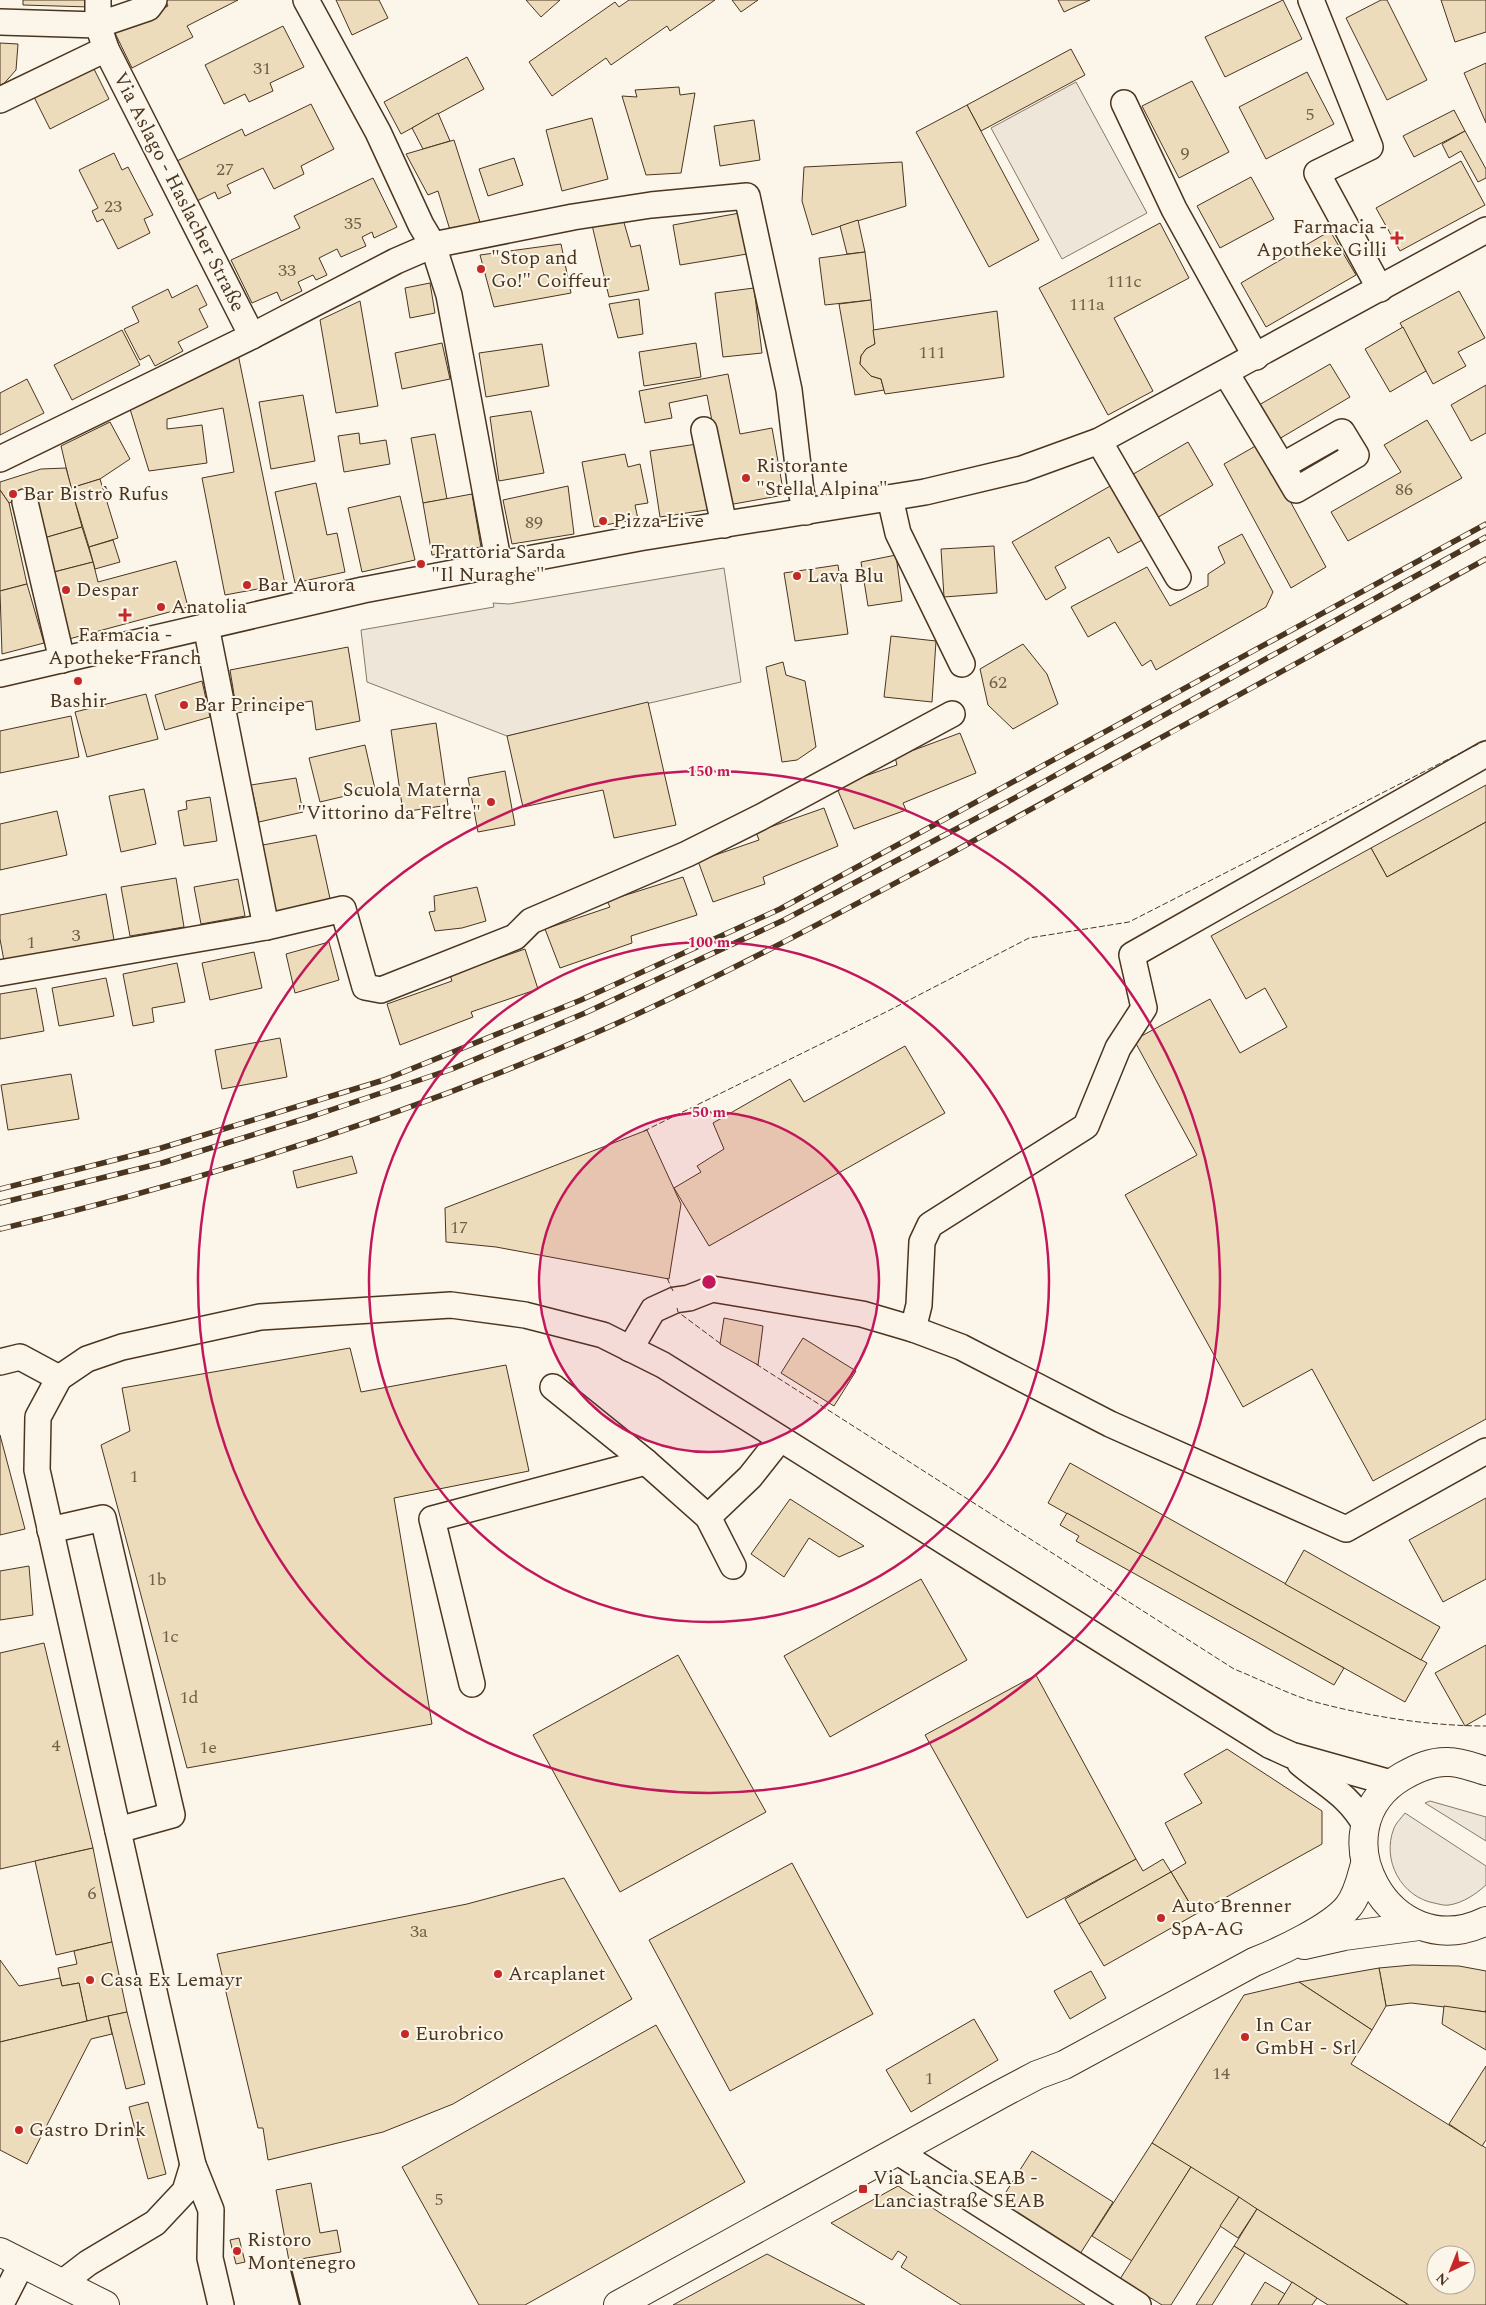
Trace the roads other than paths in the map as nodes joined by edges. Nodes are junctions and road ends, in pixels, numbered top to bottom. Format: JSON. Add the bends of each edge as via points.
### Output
{"nodes":[{"id":1,"x":98,"y":0,"type":"edge"},
{"id":2,"x":154,"y":0,"type":"edge"},
{"id":3,"x":306,"y":0,"type":"edge"},
{"id":4,"x":1311,"y":0,"type":"edge"},
{"id":5,"x":0,"y":22,"type":"edge"},
{"id":6,"x":98,"y":25,"type":"junction"},
{"id":7,"x":106,"y":49,"type":"junction"},
{"id":8,"x":0,"y":100,"type":"edge"},
{"id":9,"x":1124,"y":103,"type":"dead end"},
{"id":10,"x":1486,"y":230,"type":"edge"},
{"id":11,"x":433,"y":245,"type":"junction"},
{"id":12,"x":1380,"y":288,"type":"junction"},
{"id":13,"x":252,"y":336,"type":"junction"},
{"id":14,"x":1256,"y":357,"type":"junction"},
{"id":15,"x":1226,"y":374,"type":"junction"},
{"id":16,"x":704,"y":430,"type":"dead end"},
{"id":17,"x":1099,"y":441,"type":"junction"},
{"id":18,"x":0,"y":458,"type":"edge"},
{"id":19,"x":1282,"y":466,"type":"dead end"},
{"id":20,"x":890,"y":498,"type":"junction"},
{"id":21,"x":25,"y":502,"type":"dead end"},
{"id":22,"x":806,"y":512,"type":"junction"},
{"id":23,"x":724,"y":525,"type":"junction"},
{"id":24,"x":499,"y":565,"type":"junction"},
{"id":25,"x":1178,"y":577,"type":"dead end"},
{"id":26,"x":206,"y":626,"type":"junction"},
{"id":27,"x":62,"y":660,"type":"junction"},
{"id":28,"x":962,"y":664,"type":"dead end"},
{"id":29,"x":0,"y":674,"type":"edge"},
{"id":30,"x":952,"y":714,"type":"dead end"},
{"id":31,"x":1486,"y":754,"type":"edge"},
{"id":32,"x":266,"y":927,"type":"junction"},
{"id":33,"x":0,"y":974,"type":"edge"},
{"id":34,"x":913,"y":1329,"type":"junction"},
{"id":35,"x":630,"y":1349,"type":"junction"},
{"id":36,"x":0,"y":1362,"type":"edge"},
{"id":37,"x":59,"y":1378,"type":"junction"},
{"id":38,"x":553,"y":1387,"type":"dead end"},
{"id":39,"x":780,"y":1438,"type":"junction"},
{"id":40,"x":1486,"y":1450,"type":"edge"},
{"id":41,"x":646,"y":1462,"type":"junction"},
{"id":42,"x":708,"y":1517,"type":"junction"},
{"id":43,"x":50,"y":1530,"type":"junction"},
{"id":44,"x":733,"y":1566,"type":"dead end"},
{"id":45,"x":472,"y":1684,"type":"dead end"},
{"id":46,"x":1291,"y":1755,"type":"junction"},
{"id":47,"x":1486,"y":1771,"type":"edge"},
{"id":48,"x":1391,"y":1783,"type":"junction"},
{"id":49,"x":1366,"y":1826,"type":"junction"},
{"id":50,"x":118,"y":1830,"type":"junction"},
{"id":51,"x":1365,"y":1864,"type":"junction"},
{"id":52,"x":1419,"y":1926,"type":"junction"},
{"id":53,"x":1482,"y":1926,"type":"edge"},
{"id":54,"x":1287,"y":1949,"type":"junction"},
{"id":55,"x":898,"y":2152,"type":"junction"},
{"id":56,"x":193,"y":2165,"type":"junction"},
{"id":57,"x":11,"y":2258,"type":"edge"},
{"id":58,"x":62,"y":2283,"type":"junction"},
{"id":59,"x":1,"y":2304,"type":"edge"},
{"id":60,"x":106,"y":2305,"type":"edge"},
{"id":61,"x":221,"y":2305,"type":"edge"},
{"id":62,"x":618,"y":2305,"type":"edge"},
{"id":63,"x":1138,"y":2305,"type":"edge"}],
"edges":[{"from":1,"to":6,"type":"street","name":"Via Aslago - Haslacher Straße"},
{"from":2,"to":6,"type":"street","via":[[148,8]]},
{"from":3,"to":11,"type":"street","via":[[378,132]]},
{"from":4,"to":12,"type":"street","via":[[1370,147],[1317,173]]},
{"from":5,"to":6,"type":"street"},
{"from":6,"to":7,"type":"street","name":"Via Aslago - Haslacher Straße"},
{"from":7,"to":8,"type":"street"},
{"from":7,"to":13,"type":"street","name":"Via Aslago - Haslacher Straße"},
{"from":9,"to":14,"type":"street","via":[[1174,209]]},
{"from":10,"to":12,"type":"street"},
{"from":11,"to":13,"type":"street","name":"Via Aslago - Haslacher Straße"},
{"from":11,"to":22,"type":"street","name":"Via Aslago - Haslacher Straße","via":[[573,217],[651,205],[747,196],[789,390],[800,492]]},
{"from":11,"to":24,"type":"street","via":[[449,295]]},
{"from":12,"to":14,"type":"street"},
{"from":13,"to":18,"type":"street","name":"Via Aslago - Haslacher Straße"},
{"from":14,"to":15,"type":"street"},
{"from":15,"to":17,"type":"street"},
{"from":15,"to":19,"type":"street"},
{"from":16,"to":23,"type":"street"},
{"from":17,"to":20,"type":"street","via":[[1022,469]]},
{"from":17,"to":25,"type":"street"},
{"from":20,"to":22,"type":"street"},
{"from":20,"to":28,"type":"street","via":[[898,533]]},
{"from":21,"to":27,"type":"street"},
{"from":22,"to":23,"type":"street"},
{"from":23,"to":24,"type":"street"},
{"from":24,"to":26,"type":"street","via":[[363,590]]},
{"from":26,"to":27,"type":"street"},
{"from":26,"to":32,"type":"street"},
{"from":27,"to":29,"type":"street"},
{"from":30,"to":32,"type":"street","via":[[686,854],[531,921],[515,937],[382,990],[365,987],[343,909]]},
{"from":31,"to":34,"type":"street","via":[[1132,956],[1144,1008],[1118,1048],[1086,1126],[930,1225],[922,1242],[919,1305]]},
{"from":32,"to":33,"type":"street"},
{"from":34,"to":35,"type":"street","via":[[862,1314],[712,1289],[653,1310]]},
{"from":34,"to":40,"type":"street","via":[[961,1347],[1110,1424],[1346,1529]]},
{"from":35,"to":37,"type":"street","via":[[603,1335],[525,1314],[451,1305],[260,1317],[122,1348],[87,1359]]},
{"from":35,"to":39,"type":"street","via":[[663,1365]]},
{"from":36,"to":37,"type":"street","via":[[20,1357]]},
{"from":37,"to":43,"type":"street","via":[[38,1417],[37,1470]]},
{"from":38,"to":41,"type":"street"},
{"from":39,"to":42,"type":"street","via":[[750,1477]]},
{"from":39,"to":46,"type":"street","via":[[1269,1745]]},
{"from":41,"to":42,"type":"street"},
{"from":41,"to":45,"type":"street","via":[[432,1519]]},
{"from":42,"to":44,"type":"street"},
{"from":43,"to":50,"type":"street"},
{"from":43,"to":50,"type":"street","via":[[103,1518],[172,1815]]},
{"from":46,"to":48,"type":"street"},
{"from":46,"to":49,"type":"street","via":[[1322,1782],[1344,1795]]},
{"from":47,"to":48,"type":"main road","via":[[1449,1762],[1421,1766]]},
{"from":48,"to":49,"type":"main road","via":[[1375,1803]]},
{"from":49,"to":51,"type":"main road","via":[[1363,1842]]},
{"from":50,"to":56,"type":"street"},
{"from":51,"to":52,"type":"main road","via":[[1380,1897],[1401,1917]]},
{"from":51,"to":54,"type":"main road","via":[[1348,1907]]},
{"from":52,"to":53,"type":"main road","via":[[1435,1930]]},
{"from":52,"to":54,"type":"main road","via":[[1344,1936]]},
{"from":54,"to":55,"type":"main road","via":[[1254,1962],[1064,2066],[1037,2075]]},
{"from":55,"to":62,"type":"main road"},
{"from":55,"to":63,"type":"street"},
{"from":56,"to":58,"type":"street","via":[[185,2191],[155,2223],[88,2262]]},
{"from":56,"to":61,"type":"street","via":[[211,2210],[210,2258]]},
{"from":57,"to":58,"type":"main road"},
{"from":57,"to":59,"type":"street"},
{"from":58,"to":60,"type":"main road"}]}
